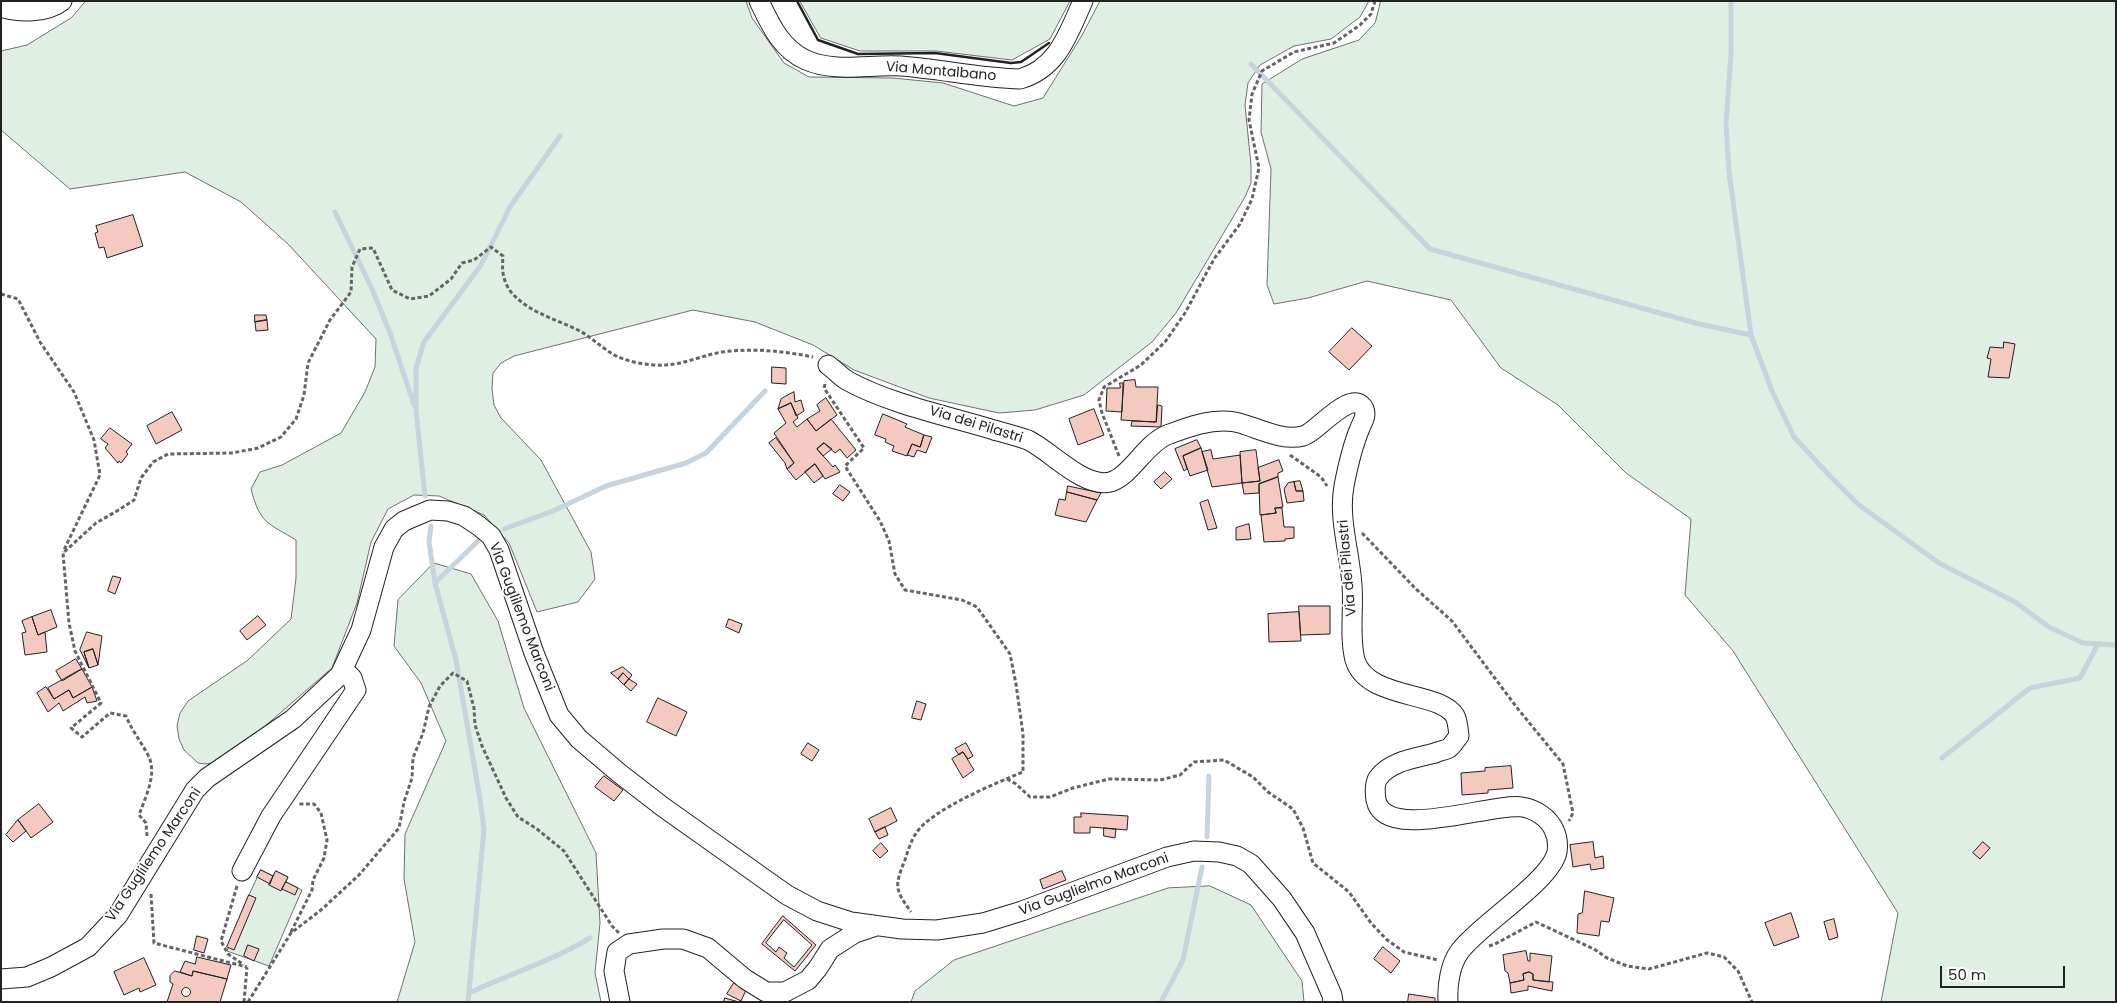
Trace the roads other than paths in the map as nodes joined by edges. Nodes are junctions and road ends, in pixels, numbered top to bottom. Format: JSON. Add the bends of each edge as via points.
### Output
{"nodes":[{"id":1,"x":62,"y":1,"type":"edge"},
{"id":2,"x":759,"y":1,"type":"edge"},
{"id":3,"x":1084,"y":1,"type":"edge"},
{"id":4,"x":1,"y":7,"type":"edge"},
{"id":5,"x":828,"y":365,"type":"road end"},
{"id":6,"x":340,"y":675,"type":"junction"},
{"id":7,"x":242,"y":871,"type":"road end"},
{"id":8,"x":877,"y":926,"type":"junction"},
{"id":9,"x":924,"y":929,"type":"joint"},
{"id":10,"x":1,"y":979,"type":"edge"},
{"id":11,"x":620,"y":1002,"type":"edge"},
{"id":12,"x":1333,"y":1002,"type":"edge"},
{"id":13,"x":1448,"y":1002,"type":"edge"}],
"edges":[{"from":1,"to":4,"type":"street","via":[[58,5],[27,11]]},
{"from":2,"to":3,"type":"street","name":"Via Montalbano","via":[[776,35],[790,50],[806,60],[843,68],[899,66],[1020,79],[1038,73],[1053,59]]},
{"from":5,"to":13,"type":"street","name":"Via dei Pilastri","via":[[847,380],[898,401],[1028,440],[1065,466],[1095,482],[1107,483],[1121,478],[1162,436],[1187,427],[1233,422],[1289,437],[1303,436],[1352,402],[1364,409],[1365,416],[1351,449],[1343,491],[1355,660],[1360,672],[1385,688],[1448,708],[1455,716],[1459,736],[1448,749],[1385,769],[1376,780],[1377,804],[1388,814],[1403,820],[1522,807],[1549,820],[1558,843],[1557,854],[1546,872],[1458,952],[1450,973]]},
{"from":6,"to":7,"type":"street","via":[[347,673],[356,690],[278,806]]},
{"from":6,"to":8,"type":"street","name":"Via Guglilemo Marconi","via":[[361,630],[384,547],[394,528],[430,510],[464,516],[491,536],[499,550],[547,690],[559,715],[580,738],[663,807],[787,895],[817,911]]},
{"from":6,"to":10,"type":"street","name":"Via Guglilemo Marconi","via":[[293,719],[207,778],[195,790],[118,915],[88,947],[27,977]]},
{"from":8,"to":9,"type":"street","name":"Via Guglilemo Marconi"},
{"from":8,"to":11,"type":"street","via":[[855,933],[830,949],[808,980],[785,992],[766,992],[708,948],[682,938],[630,944],[617,952],[614,971]]},
{"from":9,"to":12,"type":"street","name":"Via Guglielmo Marconi","via":[[983,923],[1167,856],[1194,851],[1219,852],[1237,856],[1250,864],[1282,900],[1305,933]]}]}
